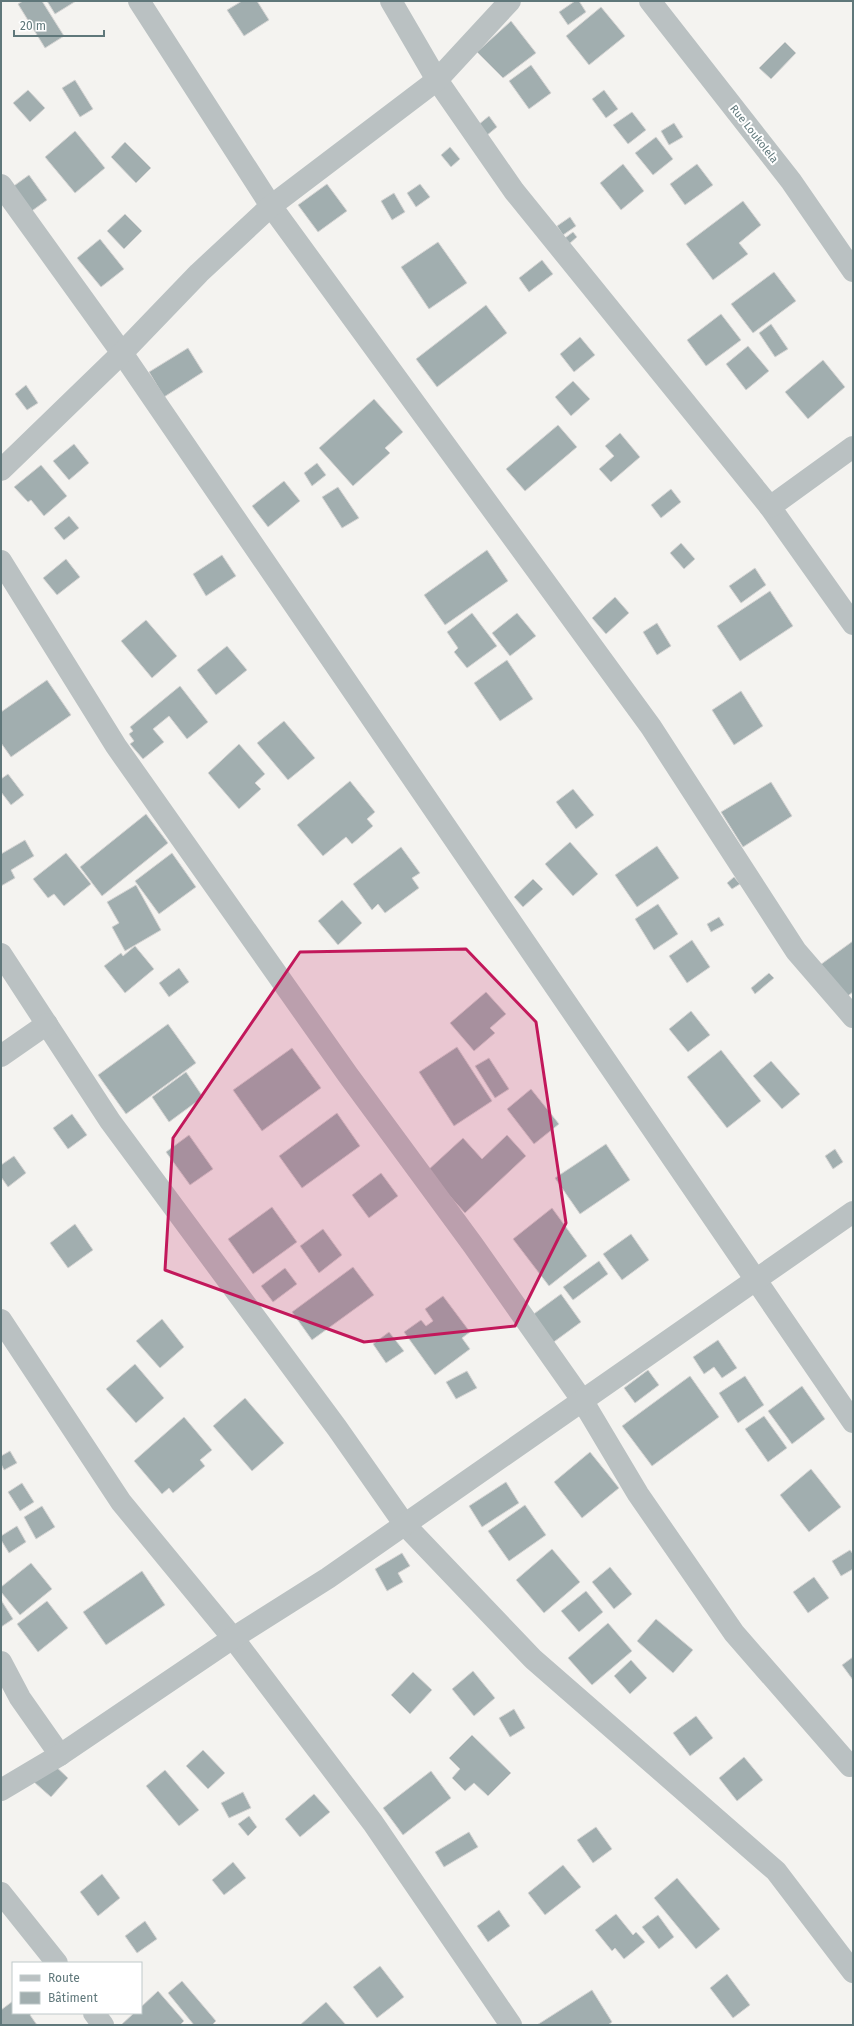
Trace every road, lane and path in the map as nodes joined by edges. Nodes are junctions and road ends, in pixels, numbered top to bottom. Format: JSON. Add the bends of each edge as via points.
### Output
{"nodes":[{"id":1,"x":139,"y":1,"type":"edge"},
{"id":2,"x":391,"y":1,"type":"edge"},
{"id":3,"x":510,"y":1,"type":"edge"},
{"id":4,"x":650,"y":1,"type":"edge"},
{"id":5,"x":437,"y":80,"type":"junction"},
{"id":6,"x":1,"y":185,"type":"edge"},
{"id":7,"x":271,"y":206,"type":"junction"},
{"id":8,"x":853,"y":271,"type":"edge"},
{"id":9,"x":122,"y":353,"type":"junction"},
{"id":10,"x":853,"y":446,"type":"edge"},
{"id":11,"x":1,"y":470,"type":"edge"},
{"id":12,"x":770,"y":507,"type":"junction"},
{"id":13,"x":1,"y":561,"type":"edge"},
{"id":14,"x":853,"y":624,"type":"edge"},
{"id":15,"x":1,"y":954,"type":"edge"},
{"id":16,"x":853,"y":1017,"type":"edge"},
{"id":17,"x":46,"y":1024,"type":"junction"},
{"id":18,"x":1,"y":1056,"type":"edge"},
{"id":19,"x":853,"y":1212,"type":"edge"},
{"id":20,"x":756,"y":1280,"type":"junction"},
{"id":21,"x":1,"y":1320,"type":"edge"},
{"id":22,"x":582,"y":1400,"type":"junction"},
{"id":23,"x":853,"y":1422,"type":"edge"},
{"id":24,"x":405,"y":1525,"type":"junction"},
{"id":25,"x":233,"y":1638,"type":"junction"},
{"id":26,"x":1,"y":1662,"type":"edge"},
{"id":27,"x":60,"y":1754,"type":"junction"},
{"id":28,"x":850,"y":1766,"type":"dead end"},
{"id":29,"x":1,"y":1790,"type":"edge"},
{"id":30,"x":1,"y":1893,"type":"edge"},
{"id":31,"x":56,"y":1962,"type":"edge"},
{"id":32,"x":853,"y":1972,"type":"edge"},
{"id":33,"x":95,"y":2014,"type":"edge"},
{"id":34,"x":103,"y":2025,"type":"edge"},
{"id":35,"x":511,"y":2025,"type":"edge"}],
"edges":[{"from":1,"to":7,"type":"street"},
{"from":2,"to":5,"type":"street"},
{"from":3,"to":5,"type":"street"},
{"from":4,"to":8,"type":"street","name":"Rue Loukolela","via":[[792,182]]},
{"from":5,"to":7,"type":"street"},
{"from":5,"to":12,"type":"street","via":[[514,191]]},
{"from":6,"to":9,"type":"street"},
{"from":7,"to":9,"type":"street","via":[[199,273]]},
{"from":7,"to":16,"type":"street","via":[[651,728],[796,951]]},
{"from":9,"to":11,"type":"street"},
{"from":9,"to":20,"type":"street"},
{"from":10,"to":12,"type":"street"},
{"from":12,"to":14,"type":"street"},
{"from":13,"to":22,"type":"street","via":[[116,746]]},
{"from":15,"to":17,"type":"street"},
{"from":17,"to":18,"type":"street"},
{"from":17,"to":24,"type":"street","via":[[110,1121],[337,1428]]},
{"from":19,"to":20,"type":"street"},
{"from":20,"to":22,"type":"street"},
{"from":20,"to":23,"type":"street"},
{"from":21,"to":25,"type":"street","via":[[121,1502]]},
{"from":22,"to":24,"type":"street"},
{"from":22,"to":28,"type":"street","via":[[638,1494],[734,1633]]},
{"from":24,"to":25,"type":"street","via":[[328,1578]]},
{"from":24,"to":32,"type":"street","via":[[533,1660],[776,1871]]},
{"from":25,"to":27,"type":"street"},
{"from":25,"to":35,"type":"street","via":[[373,1824]]},
{"from":26,"to":27,"type":"street","via":[[20,1698]]},
{"from":27,"to":29,"type":"street"},
{"from":30,"to":31,"type":"street"},
{"from":33,"to":34,"type":"street"}]}
